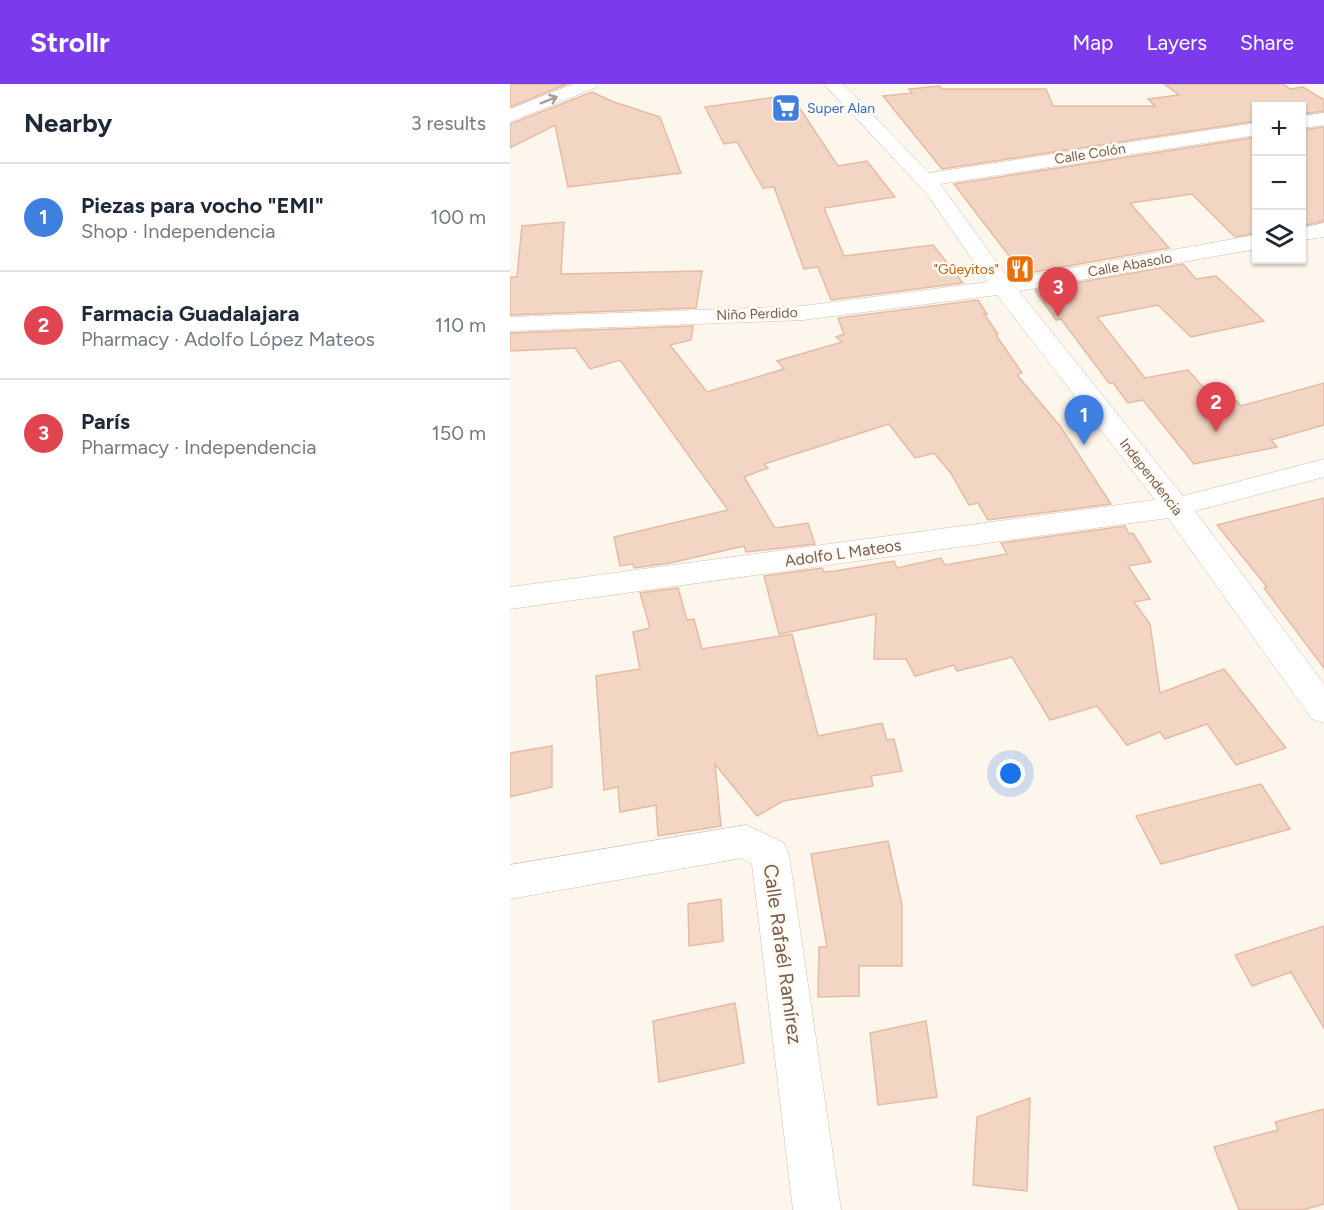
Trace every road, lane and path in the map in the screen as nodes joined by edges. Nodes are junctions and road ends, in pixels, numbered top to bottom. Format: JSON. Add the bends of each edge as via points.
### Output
{"nodes":[{"id":1,"x":589,"y":84,"type":"edge"},
{"id":2,"x":833,"y":84,"type":"edge"},
{"id":3,"x":510,"y":116,"type":"edge"},
{"id":4,"x":1324,"y":118,"type":"edge"},
{"id":5,"x":1306,"y":121,"type":"edge"},
{"id":6,"x":1252,"y":130,"type":"edge"},
{"id":7,"x":924,"y":180,"type":"junction"},
{"id":8,"x":1324,"y":230,"type":"edge"},
{"id":9,"x":1306,"y":233,"type":"edge"},
{"id":10,"x":1252,"y":243,"type":"edge"},
{"id":11,"x":1003,"y":287,"type":"junction"},
{"id":12,"x":510,"y":324,"type":"edge"},
{"id":13,"x":1324,"y":468,"type":"edge"},
{"id":14,"x":1176,"y":507,"type":"junction"},
{"id":15,"x":510,"y":598,"type":"edge"},
{"id":16,"x":1324,"y":710,"type":"edge"},
{"id":17,"x":510,"y":882,"type":"edge"},
{"id":18,"x":817,"y":1210,"type":"edge"}],
"edges":[{"from":3,"to":1,"type":"street","one_way":true},
{"from":2,"to":7,"type":"street","name":"Independencia"},
{"from":4,"to":5,"type":"street"},
{"from":6,"to":7,"type":"street","name":"Calle Colón"},
{"from":7,"to":11,"type":"street","name":"Independencia"},
{"from":8,"to":9,"type":"street"},
{"from":10,"to":11,"type":"street","name":"Calle Abasolo"},
{"from":11,"to":12,"type":"street","name":"Niño Perdido","via":[[803,313]]},
{"from":11,"to":14,"type":"street","name":"Independencia"},
{"from":13,"to":14,"type":"street","name":"Adolfo L Mateos"},
{"from":14,"to":15,"type":"street","name":"Adolfo L Mateos"},
{"from":14,"to":16,"type":"street","name":"Independencia"},
{"from":17,"to":18,"type":"street","name":"Calle Rafaél Ramírez","via":[[746,841],[770,855]]}]}
